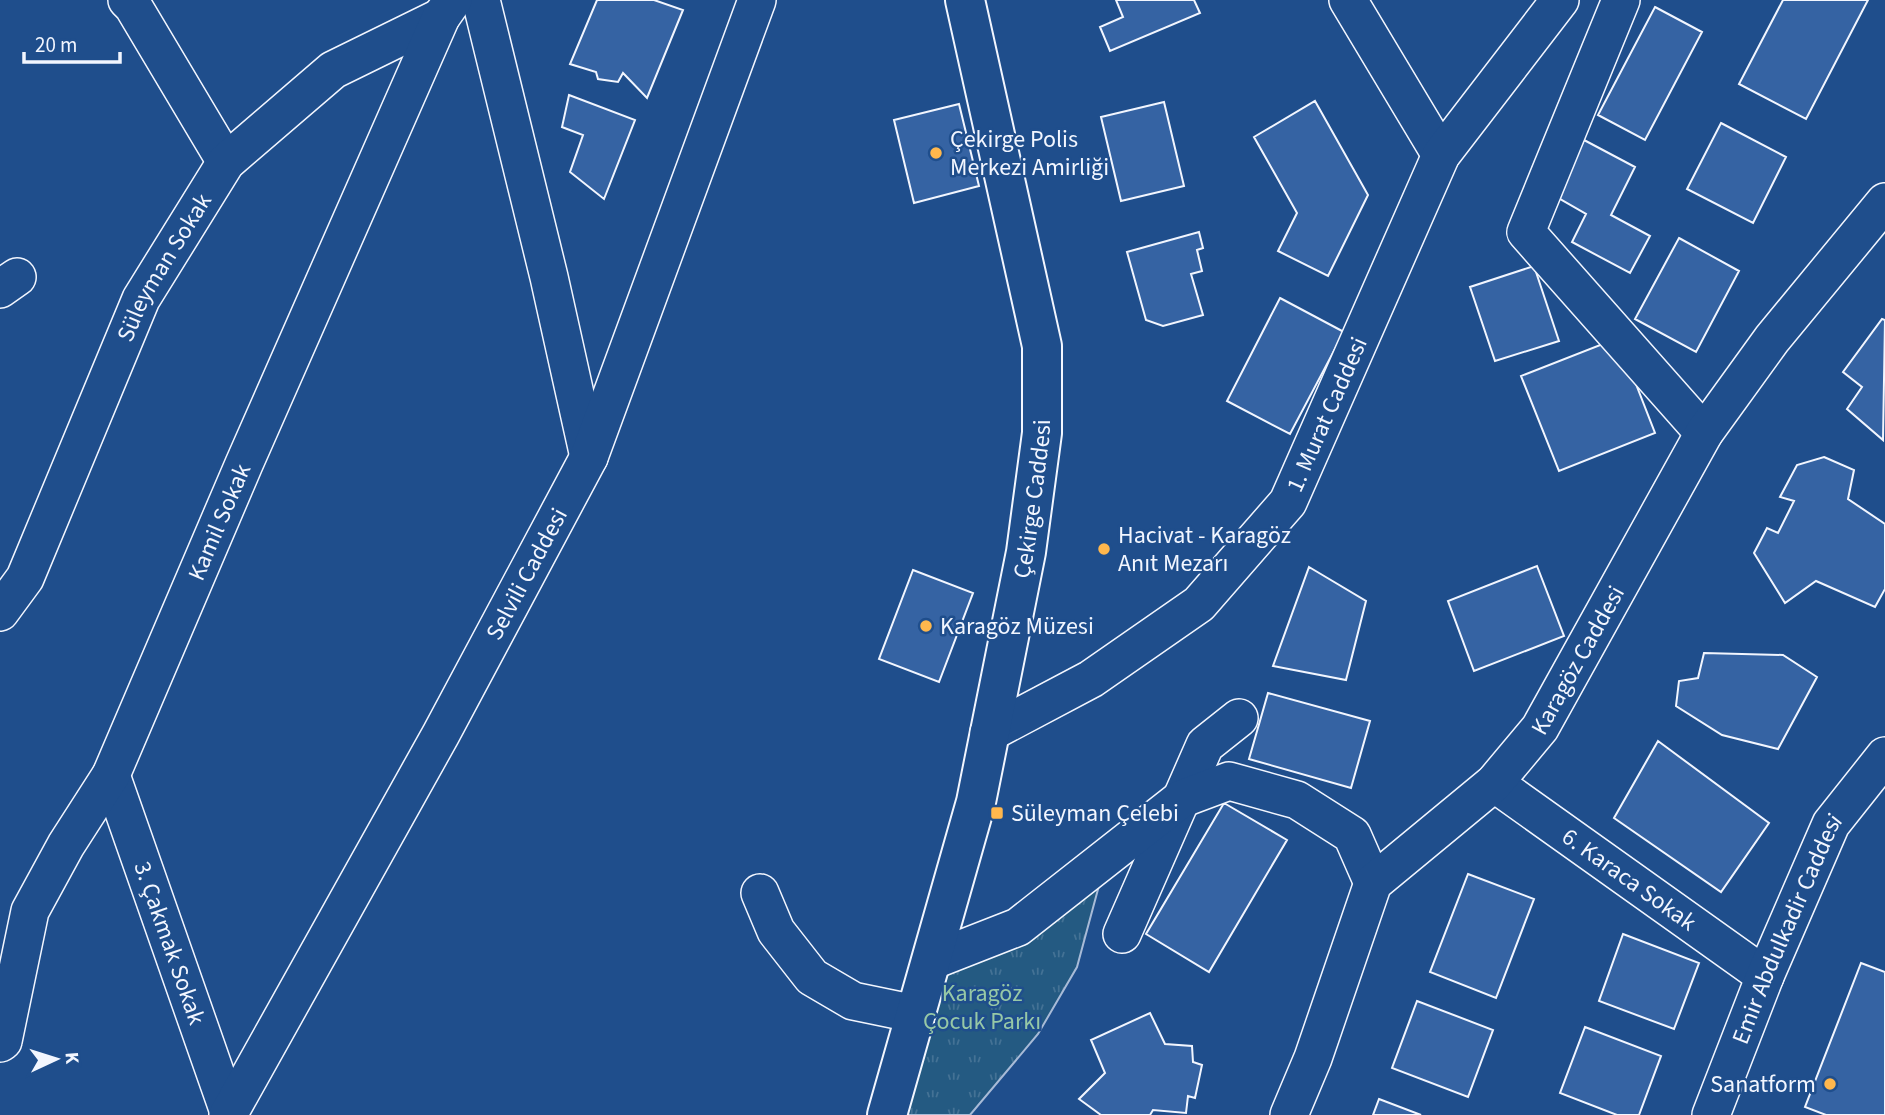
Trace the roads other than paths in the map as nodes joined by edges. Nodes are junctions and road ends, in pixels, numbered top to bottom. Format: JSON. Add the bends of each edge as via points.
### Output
{"nodes":[{"id":1,"x":127,"y":0,"type":"edge"},
{"id":2,"x":481,"y":0,"type":"edge"},
{"id":3,"x":757,"y":0,"type":"edge"},
{"id":4,"x":965,"y":0,"type":"edge"},
{"id":5,"x":1348,"y":0,"type":"edge"},
{"id":6,"x":1560,"y":0,"type":"edge"},
{"id":7,"x":1621,"y":0,"type":"edge"},
{"id":8,"x":447,"y":8,"type":"edge"},
{"id":9,"x":1441,"y":155,"type":"junction"},
{"id":10,"x":226,"y":162,"type":"junction"},
{"id":11,"x":1882,"y":212,"type":"edge"},
{"id":12,"x":1704,"y":433,"type":"junction"},
{"id":13,"x":589,"y":457,"type":"junction"},
{"id":14,"x":0,"y":612,"type":"edge"},
{"id":15,"x":1239,"y":718,"type":"dead end"},
{"id":16,"x":989,"y":733,"type":"junction"},
{"id":17,"x":1885,"y":756,"type":"edge"},
{"id":18,"x":111,"y":775,"type":"junction"},
{"id":19,"x":1494,"y":783,"type":"junction"},
{"id":20,"x":1181,"y":799,"type":"junction"},
{"id":21,"x":1373,"y":884,"type":"junction"},
{"id":22,"x":760,"y":893,"type":"dead end"},
{"id":23,"x":1122,"y":934,"type":"dead end"},
{"id":24,"x":931,"y":961,"type":"junction"},
{"id":25,"x":1765,"y":976,"type":"junction"},
{"id":26,"x":916,"y":1014,"type":"junction"},
{"id":27,"x":0,"y":1043,"type":"edge"},
{"id":28,"x":1720,"y":1111,"type":"edge"},
{"id":29,"x":228,"y":1114,"type":"edge"},
{"id":30,"x":887,"y":1115,"type":"edge"},
{"id":31,"x":1289,"y":1115,"type":"edge"}],
"edges":[{"from":1,"to":10,"type":"street"},
{"from":2,"to":13,"type":"street"},
{"from":3,"to":13,"type":"street","name":"Selvili Caddesi"},
{"from":4,"to":16,"type":"main road","name":"Çekirge Caddesi","via":[[1042,346],[1040,447],[1026,552]]},
{"from":5,"to":9,"type":"street"},
{"from":6,"to":9,"type":"street","name":"1. Murat Caddesi"},
{"from":7,"to":12,"type":"street","via":[[1526,232]]},
{"from":8,"to":10,"type":"street","name":"Süleyman Sokak","via":[[333,69]]},
{"from":8,"to":18,"type":"street","name":"Kamil Sokak","via":[[238,476]]},
{"from":9,"to":16,"type":"street","name":"1. Murat Caddesi","via":[[1288,502],[1199,604],[1091,679]]},
{"from":10,"to":14,"type":"street","name":"Süleyman Sokak","via":[[141,299],[24,578]]},
{"from":11,"to":12,"type":"street","name":"Karagöz Caddesi","via":[[1772,339]]},
{"from":12,"to":19,"type":"street","name":"Karagöz Caddesi","via":[[1540,728]]},
{"from":13,"to":29,"type":"street","name":"Selvili Caddesi"},
{"from":15,"to":20,"type":"street","via":[[1205,746]]},
{"from":16,"to":24,"type":"main road","name":"Çekirge Caddesi","via":[[976,802]]},
{"from":17,"to":25,"type":"street","name":"Emir Abdulkadir Caddesi","via":[[1831,824]]},
{"from":18,"to":27,"type":"street","name":"Kamil Sokak","via":[[30,911]]},
{"from":18,"to":29,"type":"street","name":"3. Çakmak Sokak"},
{"from":19,"to":21,"type":"street","name":"Karagöz Caddesi"},
{"from":19,"to":25,"type":"street","name":"6. Karaca Sokak"},
{"from":20,"to":21,"type":"street","via":[[1229,781],[1297,800],[1352,835]]},
{"from":20,"to":23,"type":"street"},
{"from":20,"to":24,"type":"street","via":[[1017,927]]},
{"from":21,"to":31,"type":"street"},
{"from":22,"to":26,"type":"street","via":[[776,931],[812,977],[853,1001]]},
{"from":24,"to":26,"type":"main road","name":"Çekirge Caddesi"},
{"from":25,"to":28,"type":"street","name":"Emir Abdulkadir Caddesi"},
{"from":26,"to":30,"type":"main road","name":"Çekirge Caddesi"}]}
